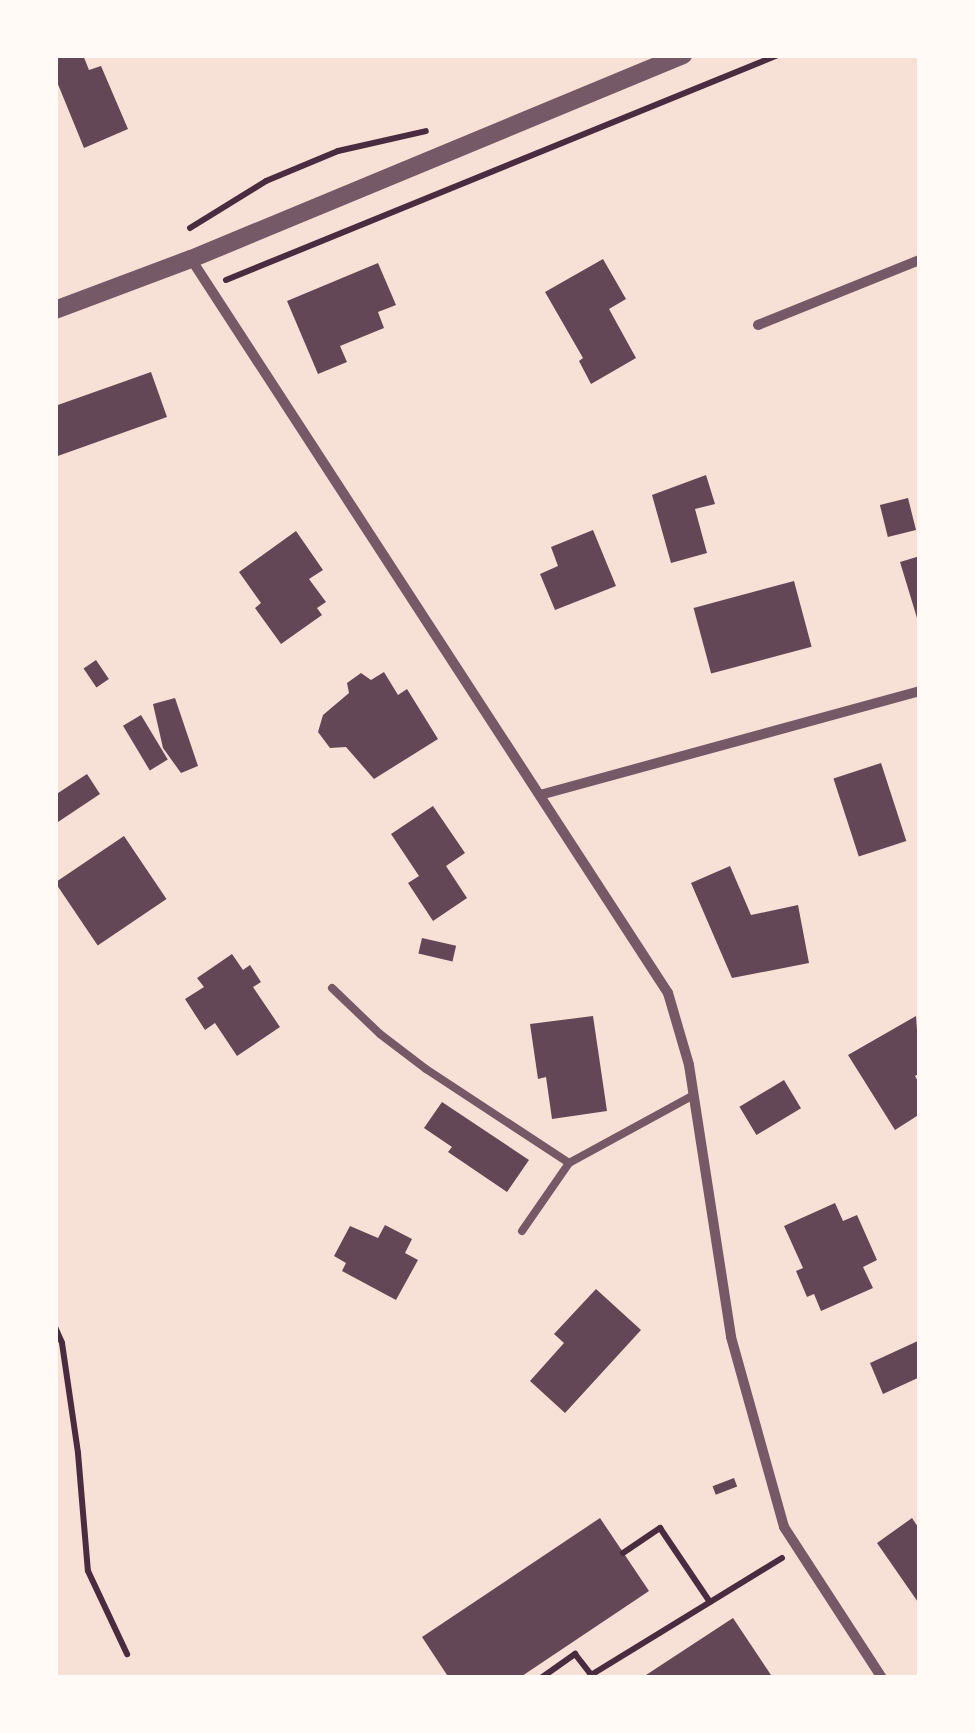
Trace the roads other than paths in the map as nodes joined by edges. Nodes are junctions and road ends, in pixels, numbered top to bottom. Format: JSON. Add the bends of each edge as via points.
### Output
{"nodes":[{"id":1,"x":682,"y":55,"type":"edge"},
{"id":2,"x":191,"y":259,"type":"junction"},
{"id":3,"x":920,"y":260,"type":"edge"},
{"id":4,"x":55,"y":310,"type":"edge"},
{"id":5,"x":758,"y":325,"type":"dead end"},
{"id":6,"x":920,"y":692,"type":"edge"},
{"id":7,"x":540,"y":795,"type":"junction"},
{"id":8,"x":332,"y":988,"type":"dead end"},
{"id":9,"x":692,"y":1096,"type":"junction"},
{"id":10,"x":569,"y":1163,"type":"junction"},
{"id":11,"x":522,"y":1231,"type":"dead end"},
{"id":12,"x":882,"y":1678,"type":"edge"}],
"edges":[{"from":1,"to":2,"type":"street"},
{"from":2,"to":4,"type":"street"},
{"from":2,"to":7,"type":"street"},
{"from":3,"to":5,"type":"street"},
{"from":6,"to":7,"type":"street"},
{"from":7,"to":9,"type":"street","via":[[668,992],[683,1033]]},
{"from":8,"to":10,"type":"lane","via":[[426,1068]]},
{"from":9,"to":10,"type":"lane"},
{"from":9,"to":12,"type":"street","via":[[731,1338],[784,1527]]},
{"from":10,"to":11,"type":"lane"}]}
